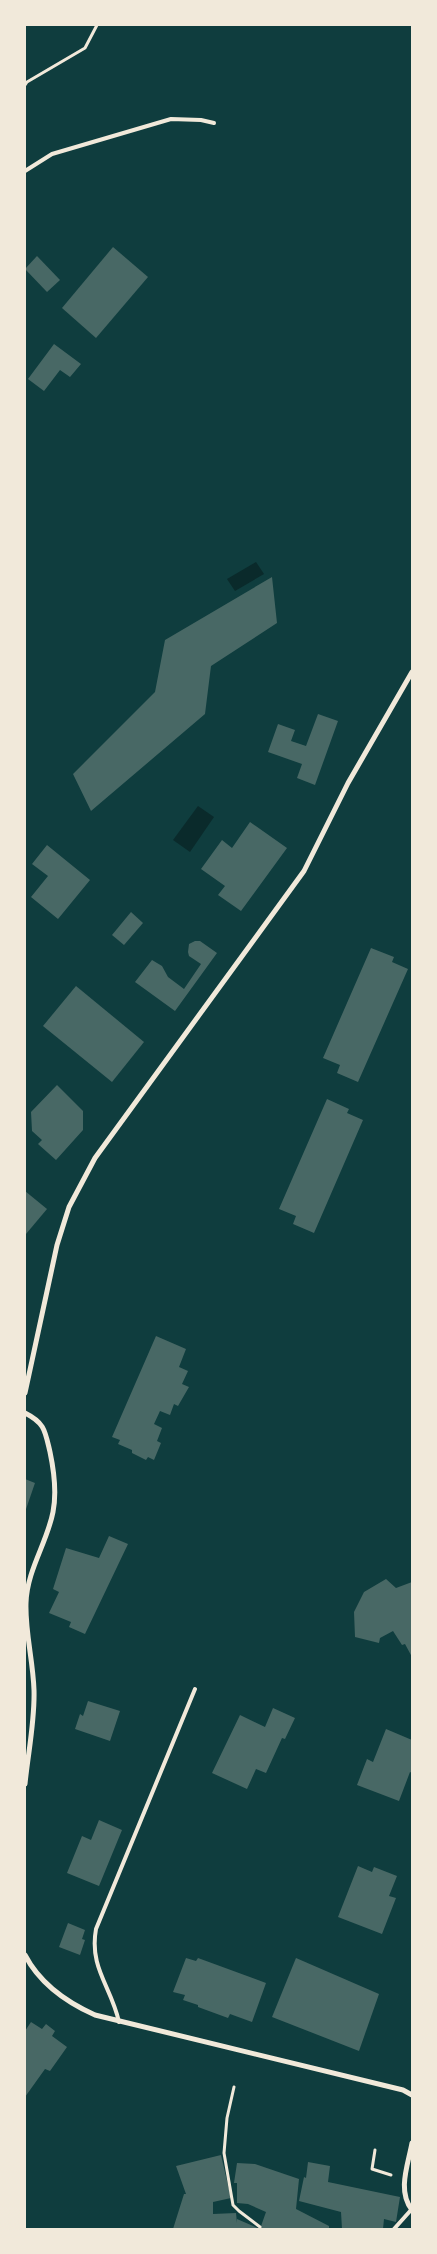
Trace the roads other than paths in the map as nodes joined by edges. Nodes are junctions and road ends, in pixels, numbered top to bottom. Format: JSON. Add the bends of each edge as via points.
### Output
{"nodes":[{"id":1,"x":214,"y":123,"type":"dead end"},
{"id":2,"x":25,"y":170,"type":"edge"},
{"id":3,"x":412,"y":672,"type":"edge"},
{"id":4,"x":25,"y":1394,"type":"edge"},
{"id":5,"x":25,"y":1414,"type":"edge"},
{"id":6,"x":194,"y":1689,"type":"dead end"},
{"id":7,"x":28,"y":1734,"type":"edge"},
{"id":8,"x":25,"y":1784,"type":"edge"},
{"id":9,"x":25,"y":1955,"type":"edge"},
{"id":10,"x":119,"y":2022,"type":"junction"},
{"id":11,"x":412,"y":2096,"type":"edge"},
{"id":12,"x":412,"y":2143,"type":"edge"},
{"id":13,"x":412,"y":2210,"type":"edge"},
{"id":14,"x":394,"y":2229,"type":"edge"}],
"edges":[{"from":1,"to":2,"type":"lane","via":[[171,119],[52,154]]},
{"from":3,"to":4,"type":"street","via":[[348,783],[304,871],[83,1179],[57,1245]]},
{"from":5,"to":7,"type":"street","via":[[43,1426],[53,1467],[55,1494],[53,1513],[34,1566],[26,1601],[34,1690]]},
{"from":6,"to":10,"type":"lane","via":[[96,1930],[93,1946],[97,1963],[115,2003]]},
{"from":7,"to":8,"type":"street"},
{"from":9,"to":10,"type":"street","via":[[36,1972],[58,1994],[75,2006]]},
{"from":10,"to":11,"type":"street","via":[[394,2088]]},
{"from":12,"to":13,"type":"street","via":[[403,2190],[405,2201]]},
{"from":13,"to":14,"type":"lane"}]}
